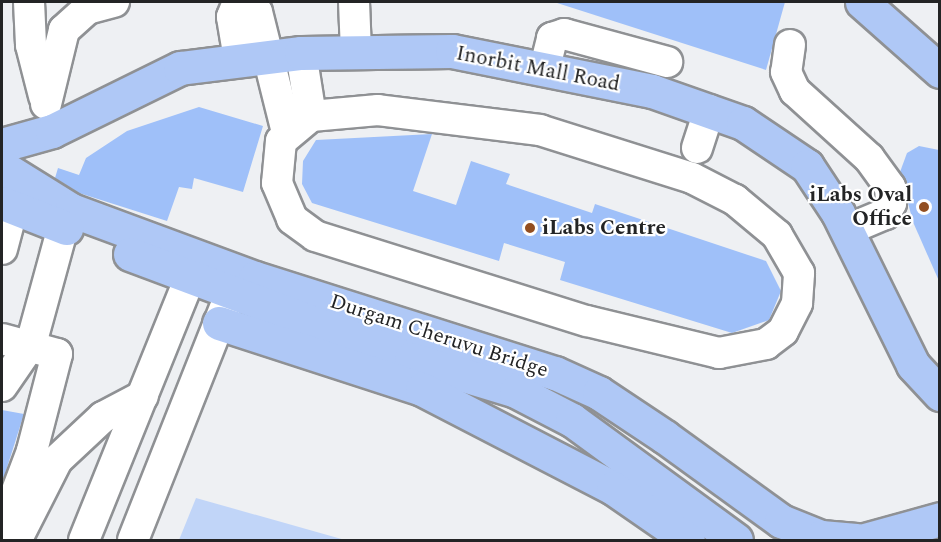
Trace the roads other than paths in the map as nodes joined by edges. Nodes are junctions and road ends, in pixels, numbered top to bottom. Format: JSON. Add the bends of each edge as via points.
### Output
{"nodes":[{"id":1,"x":29,"y":2,"type":"edge"},
{"id":2,"x":114,"y":2,"type":"edge"},
{"id":3,"x":238,"y":2,"type":"edge"},
{"id":4,"x":248,"y":2,"type":"edge"},
{"id":5,"x":354,"y":2,"type":"edge"},
{"id":6,"x":862,"y":2,"type":"edge"},
{"id":7,"x":790,"y":45,"type":"dead end"},
{"id":8,"x":356,"y":51,"type":"junction"},
{"id":9,"x":301,"y":53,"type":"junction"},
{"id":10,"x":253,"y":57,"type":"junction"},
{"id":11,"x":667,"y":62,"type":"dead end"},
{"id":12,"x":545,"y":67,"type":"junction"},
{"id":13,"x":939,"y":70,"type":"edge"},
{"id":14,"x":709,"y":110,"type":"junction"},
{"id":15,"x":49,"y":117,"type":"junction"},
{"id":16,"x":299,"y":124,"type":"junction"},
{"id":17,"x":2,"y":145,"type":"edge"},
{"id":18,"x":697,"y":148,"type":"dead end"},
{"id":19,"x":2,"y":167,"type":"edge"},
{"id":20,"x":7,"y":205,"type":"edge"},
{"id":21,"x":63,"y":227,"type":"junction"},
{"id":22,"x":847,"y":230,"type":"junction"},
{"id":23,"x":2,"y":249,"type":"edge"},
{"id":24,"x":190,"y":278,"type":"junction"},
{"id":25,"x":225,"y":309,"type":"junction"},
{"id":26,"x":27,"y":345,"type":"edge"},
{"id":27,"x":2,"y":386,"type":"edge"},
{"id":28,"x":939,"y":394,"type":"edge"},
{"id":29,"x":143,"y":396,"type":"junction"},
{"id":30,"x":45,"y":456,"type":"junction"},
{"id":31,"x":934,"y":523,"type":"edge"},
{"id":32,"x":2,"y":530,"type":"edge"},
{"id":33,"x":16,"y":540,"type":"edge"},
{"id":34,"x":84,"y":540,"type":"edge"},
{"id":35,"x":133,"y":540,"type":"edge"},
{"id":36,"x":688,"y":540,"type":"edge"},
{"id":37,"x":736,"y":540,"type":"edge"},
{"id":38,"x":856,"y":540,"type":"edge"},
{"id":39,"x":865,"y":540,"type":"edge"}],
"edges":[{"from":1,"to":15,"type":"street","via":[[31,45]]},
{"from":2,"to":15,"type":"street","via":[[87,9],[60,39]]},
{"from":3,"to":10,"type":"street","via":[[232,17]]},
{"from":4,"to":10,"type":"street","via":[[257,12]]},
{"from":5,"to":8,"type":"street"},
{"from":6,"to":13,"type":"main road"},
{"from":7,"to":22,"type":"street","via":[[786,72],[795,91],[869,158],[890,187],[891,203],[885,214]]},
{"from":8,"to":9,"type":"main road","name":"Inorbit Mall Road"},
{"from":8,"to":12,"type":"main road","name":"Inorbit Mall Road","via":[[452,51]]},
{"from":9,"to":10,"type":"main road","name":"Inorbit Mall Road"},
{"from":9,"to":16,"type":"street"},
{"from":10,"to":15,"type":"main road","name":"Inorbit Mall Road","via":[[180,68]]},
{"from":10,"to":16,"type":"street"},
{"from":11,"to":12,"type":"street","via":[[564,34],[552,38]]},
{"from":12,"to":14,"type":"main road","name":"Inorbit Mall Road"},
{"from":14,"to":18,"type":"street"},
{"from":14,"to":22,"type":"main road","name":"Inorbit Mall Road","via":[[774,140],[807,166]]},
{"from":15,"to":17,"type":"main road","name":"Inorbit Mall Road"},
{"from":16,"to":16,"type":"street","via":[[277,183],[282,202],[315,236],[587,321],[719,353],[766,344],[783,331],[797,303],[799,273],[777,235],[735,201],[692,178],[540,130],[378,110]]},
{"from":19,"to":38,"type":"main road","name":"Durgam Cheruvu Bridge","via":[[71,210],[255,278],[555,373],[599,393],[665,436],[781,521],[821,537]]},
{"from":20,"to":21,"type":"main road"},
{"from":20,"to":23,"type":"street"},
{"from":21,"to":24,"type":"main road","name":"Durgam Cheruvu Bridge"},
{"from":21,"to":26,"type":"street"},
{"from":22,"to":28,"type":"main road","name":"Inorbit Mall Road","via":[[913,365]]},
{"from":24,"to":25,"type":"main road","name":"Durgam Cheruvu Bridge"},
{"from":24,"to":29,"type":"street"},
{"from":25,"to":35,"type":"street"},
{"from":25,"to":36,"type":"main road","via":[[422,390],[613,488]]},
{"from":25,"to":37,"type":"main road","name":"Durgam Cheruvu Bridge","via":[[516,392],[572,420]]},
{"from":26,"to":27,"type":"street"},
{"from":26,"to":30,"type":"street"},
{"from":29,"to":30,"type":"street"},
{"from":29,"to":34,"type":"street"},
{"from":30,"to":32,"type":"street"},
{"from":30,"to":33,"type":"street"},
{"from":31,"to":39,"type":"main road"}]}
